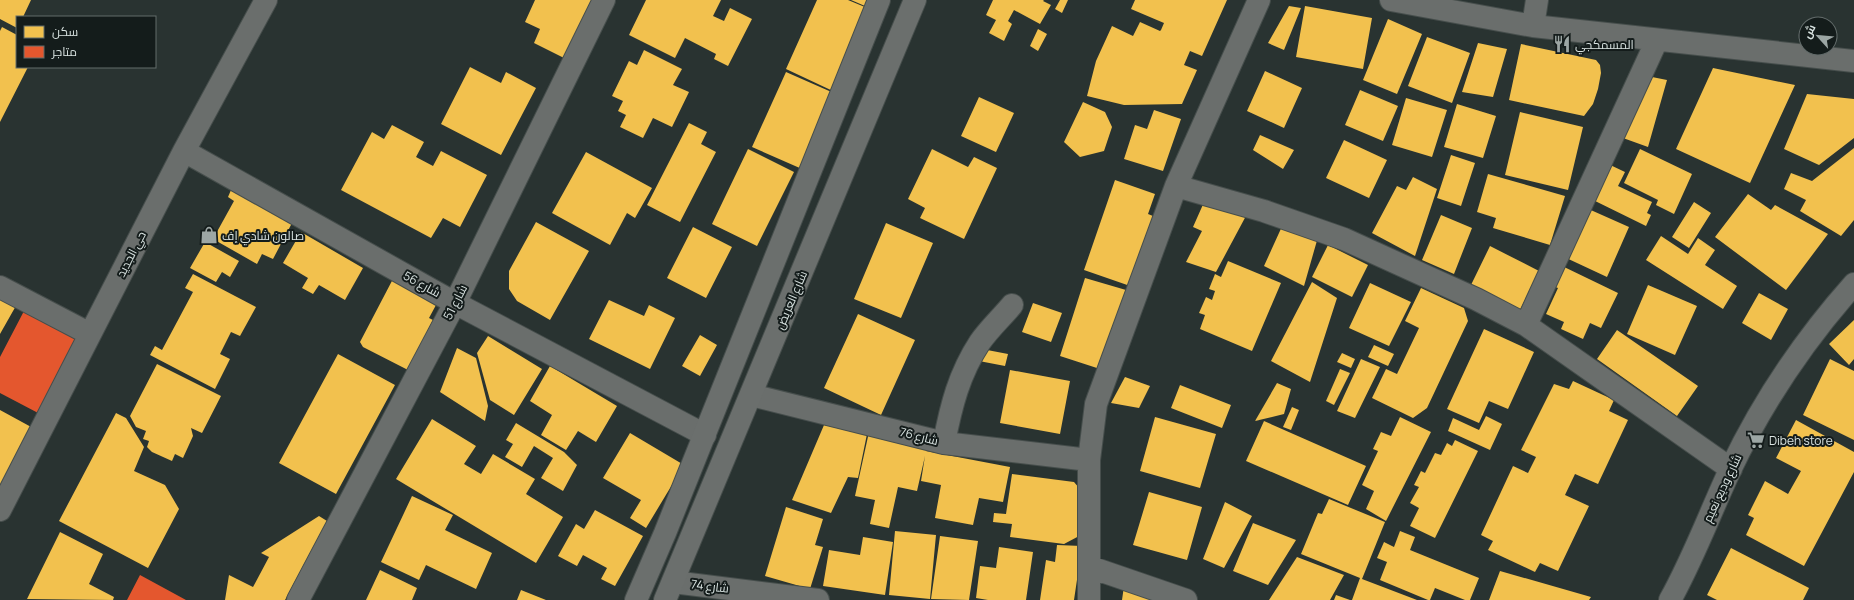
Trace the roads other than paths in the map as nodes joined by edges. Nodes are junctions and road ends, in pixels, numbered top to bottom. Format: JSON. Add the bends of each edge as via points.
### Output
{"nodes":[{"id":1,"x":266,"y":0,"type":"edge"},
{"id":2,"x":604,"y":0,"type":"edge"},
{"id":3,"x":879,"y":0,"type":"edge"},
{"id":4,"x":915,"y":0,"type":"edge"},
{"id":5,"x":1260,"y":0,"type":"edge"},
{"id":6,"x":1391,"y":0,"type":"edge"},
{"id":7,"x":1537,"y":0,"type":"edge"},
{"id":8,"x":1533,"y":26,"type":"junction"},
{"id":9,"x":1657,"y":40,"type":"junction"},
{"id":10,"x":1854,"y":61,"type":"edge"},
{"id":11,"x":184,"y":151,"type":"junction"},
{"id":12,"x":1176,"y":186,"type":"junction"},
{"id":13,"x":1854,"y":284,"type":"edge"},
{"id":14,"x":0,"y":287,"type":"edge"},
{"id":15,"x":455,"y":303,"type":"junction"},
{"id":16,"x":1012,"y":305,"type":"dead end"},
{"id":17,"x":1526,"y":325,"type":"junction"},
{"id":18,"x":90,"y":334,"type":"junction"},
{"id":19,"x":751,"y":395,"type":"junction"},
{"id":20,"x":705,"y":435,"type":"junction"},
{"id":21,"x":944,"y":443,"type":"junction"},
{"id":22,"x":1089,"y":460,"type":"junction"},
{"id":23,"x":1731,"y":469,"type":"junction"},
{"id":24,"x":0,"y":510,"type":"edge"},
{"id":25,"x":1090,"y":567,"type":"junction"},
{"id":26,"x":669,"y":591,"type":"edge"},
{"id":27,"x":1676,"y":597,"type":"edge"},
{"id":28,"x":298,"y":600,"type":"edge"},
{"id":29,"x":636,"y":600,"type":"edge"},
{"id":30,"x":818,"y":600,"type":"edge"},
{"id":31,"x":1089,"y":600,"type":"edge"},
{"id":32,"x":1186,"y":600,"type":"edge"}],
"edges":[{"from":1,"to":11,"type":"street","name":"حي الجديد"},
{"from":2,"to":15,"type":"street","name":"شارع 51"},
{"from":3,"to":20,"type":"main road"},
{"from":4,"to":19,"type":"main road","name":"شارع العريض"},
{"from":5,"to":12,"type":"street"},
{"from":6,"to":8,"type":"street"},
{"from":7,"to":8,"type":"street"},
{"from":8,"to":9,"type":"street"},
{"from":9,"to":10,"type":"street"},
{"from":9,"to":17,"type":"street"},
{"from":11,"to":15,"type":"street","name":"شارع 56"},
{"from":11,"to":18,"type":"street","name":"حي الجديد"},
{"from":12,"to":17,"type":"street","via":[[1264,211],[1344,239]]},
{"from":12,"to":22,"type":"street","via":[[1096,404]]},
{"from":13,"to":23,"type":"street","name":"شارع وديع نعيم","via":[[1797,354],[1764,404]]},
{"from":14,"to":18,"type":"street"},
{"from":15,"to":20,"type":"street","name":"شارع 56"},
{"from":15,"to":28,"type":"street","name":"شارع 51"},
{"from":16,"to":21,"type":"street","via":[[980,342],[961,377],[950,407]]},
{"from":17,"to":23,"type":"street"},
{"from":18,"to":24,"type":"street","name":"حي الجديد"},
{"from":19,"to":21,"type":"street","name":"شارع 76"},
{"from":19,"to":26,"type":"main road","name":"شارع العريض"},
{"from":20,"to":29,"type":"main road"},
{"from":21,"to":22,"type":"street","name":"شارع 76"},
{"from":22,"to":25,"type":"street"},
{"from":23,"to":27,"type":"street","name":"شارع وديع نعيم"},
{"from":25,"to":31,"type":"street"},
{"from":25,"to":32,"type":"street"},
{"from":26,"to":30,"type":"street","name":"شارع 74"}]}
